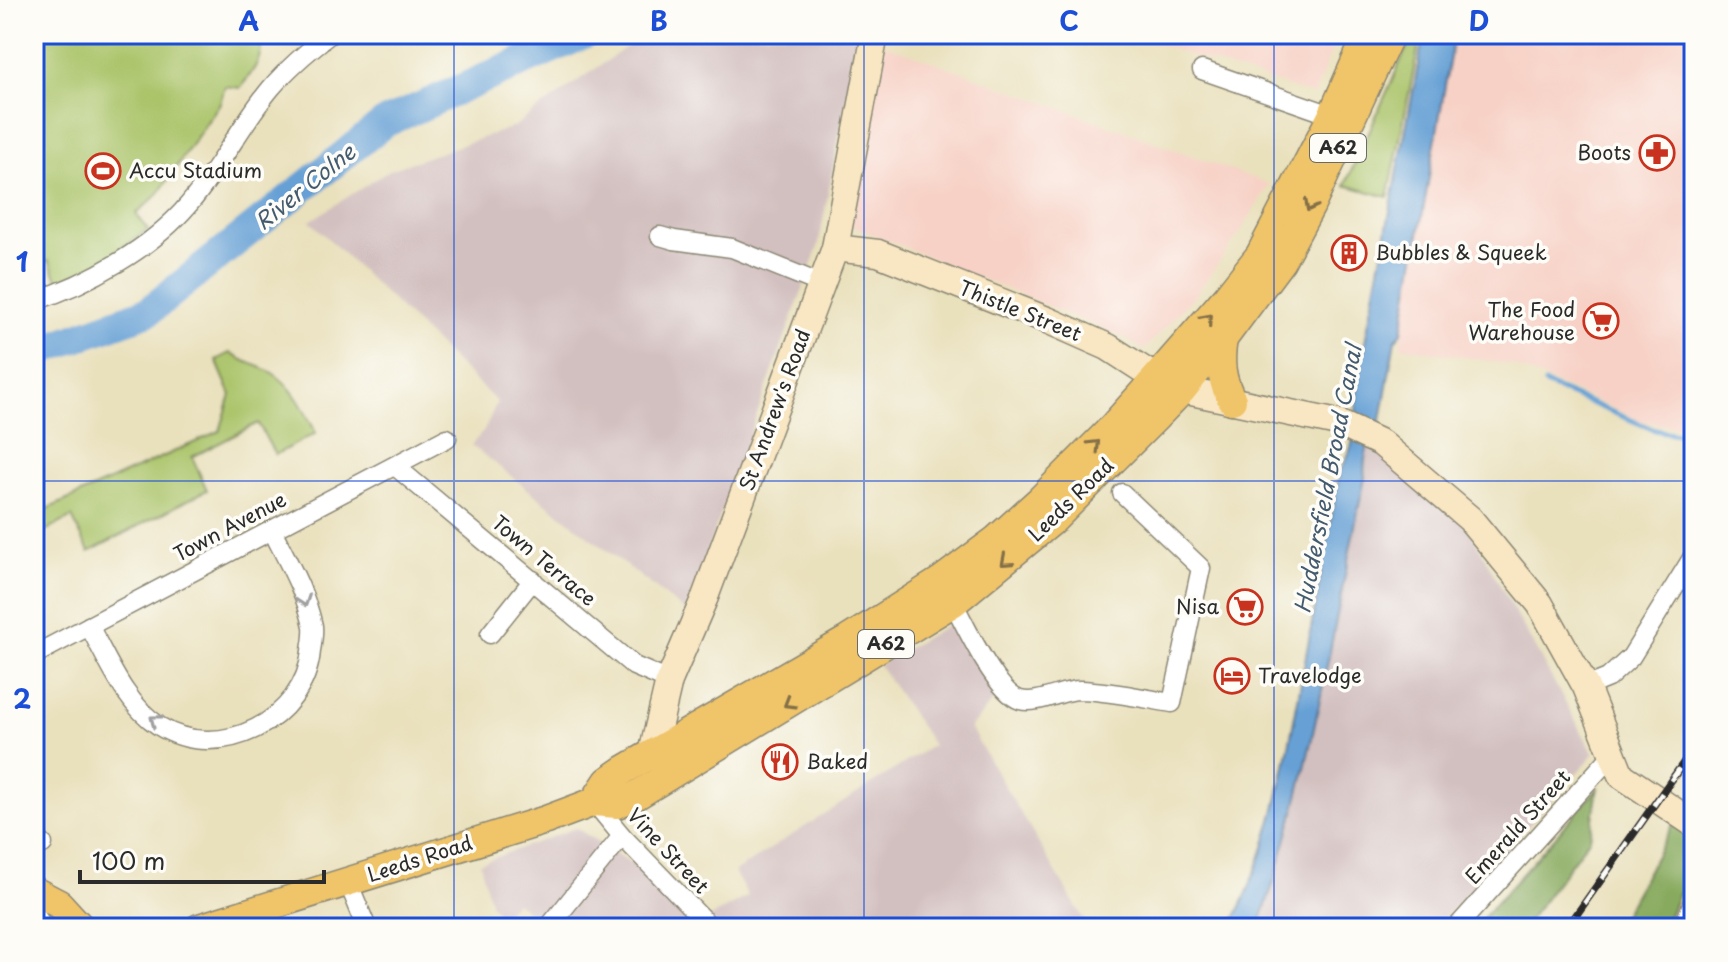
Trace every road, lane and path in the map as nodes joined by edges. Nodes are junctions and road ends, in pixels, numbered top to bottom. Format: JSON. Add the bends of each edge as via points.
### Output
{"nodes":[{"id":1,"x":330,"y":34,"type":"edge"},
{"id":2,"x":875,"y":34,"type":"edge"},
{"id":3,"x":1368,"y":34,"type":"edge"},
{"id":4,"x":1390,"y":34,"type":"edge"},
{"id":5,"x":1202,"y":70,"type":"dead end"},
{"id":6,"x":1341,"y":119,"type":"junction"},
{"id":7,"x":843,"y":206,"type":"junction"},
{"id":8,"x":660,"y":236,"type":"dead end"},
{"id":9,"x":835,"y":248,"type":"junction"},
{"id":10,"x":878,"y":253,"type":"junction"},
{"id":11,"x":821,"y":284,"type":"junction"},
{"id":12,"x":34,"y":301,"type":"edge"},
{"id":13,"x":1223,"y":339,"type":"junction"},
{"id":14,"x":1156,"y":378,"type":"junction"},
{"id":15,"x":1182,"y":390,"type":"junction"},
{"id":16,"x":1232,"y":400,"type":"junction"},
{"id":17,"x":447,"y":438,"type":"dead end"},
{"id":18,"x":1127,"y":446,"type":"junction"},
{"id":19,"x":395,"y":466,"type":"junction"},
{"id":20,"x":1084,"y":489,"type":"junction"},
{"id":21,"x":1122,"y":493,"type":"junction"},
{"id":22,"x":272,"y":530,"type":"junction"},
{"id":23,"x":1694,"y":555,"type":"edge"},
{"id":24,"x":533,"y":580,"type":"junction"},
{"id":25,"x":948,"y":591,"type":"junction"},
{"id":26,"x":89,"y":626,"type":"junction"},
{"id":27,"x":490,"y":634,"type":"dead end"},
{"id":28,"x":34,"y":655,"type":"edge"},
{"id":29,"x":669,"y":681,"type":"junction"},
{"id":30,"x":1586,"y":687,"type":"junction"},
{"id":31,"x":1612,"y":755,"type":"junction"},
{"id":32,"x":662,"y":764,"type":"junction"},
{"id":33,"x":594,"y":802,"type":"junction"},
{"id":34,"x":1694,"y":824,"type":"edge"},
{"id":35,"x":622,"y":836,"type":"junction"},
{"id":36,"x":348,"y":882,"type":"junction"},
{"id":37,"x":34,"y":891,"type":"edge"},
{"id":38,"x":1694,"y":899,"type":"edge"},
{"id":39,"x":34,"y":913,"type":"edge"},
{"id":40,"x":44,"y":928,"type":"edge"},
{"id":41,"x":81,"y":928,"type":"edge"},
{"id":42,"x":199,"y":928,"type":"edge"},
{"id":43,"x":367,"y":928,"type":"edge"},
{"id":44,"x":548,"y":928,"type":"edge"},
{"id":45,"x":711,"y":928,"type":"edge"},
{"id":46,"x":1456,"y":928,"type":"edge"},
{"id":47,"x":1683,"y":928,"type":"edge"}],
"edges":[{"from":1,"to":12,"type":"street","via":[[271,89],[188,206],[164,230],[106,270]]},
{"from":2,"to":7,"type":"street","name":"St Andrew's Road"},
{"from":3,"to":6,"type":"main road","name":"Leeds Road","number":"A62"},
{"from":4,"to":6,"type":"main road","name":"Leeds Road","number":"A62"},
{"from":5,"to":6,"type":"street"},
{"from":6,"to":13,"type":"main road","name":"Leeds Road","number":"A62","one_way":true,"via":[[1281,261]]},
{"from":14,"to":6,"type":"main road","name":"Leeds Road","number":"A62","one_way":true,"via":[[1260,255]]},
{"from":7,"to":9,"type":"street","name":"St Andrew's Road"},
{"from":7,"to":10,"type":"street","name":"Thistle Street","via":[[848,228]]},
{"from":8,"to":11,"type":"street","via":[[732,248]]},
{"from":9,"to":10,"type":"street","name":"Thistle Street"},
{"from":9,"to":11,"type":"street","name":"St Andrew's Road"},
{"from":10,"to":14,"type":"street","name":"Thistle Street","via":[[1108,347]]},
{"from":11,"to":29,"type":"street","name":"St Andrew's Road"},
{"from":13,"to":15,"type":"main road","name":"Leeds Road","number":"A62"},
{"from":13,"to":16,"type":"main road","via":[[1222,374]]},
{"from":14,"to":15,"type":"street","name":"Thistle Street"},
{"from":25,"to":14,"type":"main road","name":"Leeds Road","number":"A62","one_way":true},
{"from":15,"to":16,"type":"street","name":"Thistle Street"},
{"from":15,"to":18,"type":"main road","name":"Leeds Road","number":"A62"},
{"from":16,"to":30,"type":"street","name":"Thistle Street","via":[[1338,423],[1381,443],[1470,519],[1540,604]]},
{"from":17,"to":19,"type":"street","name":"Town Avenue"},
{"from":18,"to":20,"type":"main road","name":"Leeds Road","number":"A62"},
{"from":18,"to":21,"type":"street"},
{"from":19,"to":22,"type":"street","name":"Town Avenue"},
{"from":19,"to":24,"type":"street","name":"Town Terrace"},
{"from":20,"to":21,"type":"street"},
{"from":20,"to":25,"type":"main road","name":"Leeds Road","number":"A62","one_way":true,"via":[[1052,521]]},
{"from":21,"to":25,"type":"street","via":[[1201,568],[1172,703],[1079,690],[1040,700],[1019,699],[985,662]]},
{"from":22,"to":26,"type":"street","name":"Town Avenue"},
{"from":22,"to":26,"type":"street","one_way":true,"via":[[313,628],[310,668],[294,700],[268,722],[235,737],[193,740],[159,725],[131,700]]},
{"from":23,"to":30,"type":"street","via":[[1631,657],[1608,678]]},
{"from":24,"to":27,"type":"street"},
{"from":24,"to":29,"type":"street","name":"Town Terrace","via":[[634,666]]},
{"from":25,"to":32,"type":"main road","name":"Leeds Road","number":"A62"},
{"from":26,"to":28,"type":"street","name":"Town Avenue"},
{"from":29,"to":32,"type":"street","name":"St Andrew's Road","via":[[654,745]]},
{"from":30,"to":31,"type":"street","name":"Thistle Street"},
{"from":31,"to":34,"type":"street","name":"Thistle Street","via":[[1621,775]]},
{"from":31,"to":46,"type":"street","name":"Emerald Street"},
{"from":32,"to":33,"type":"main road","name":"Leeds Road","number":"A62","via":[[617,804]]},
{"from":33,"to":35,"type":"street","name":"Vine Street"},
{"from":33,"to":36,"type":"main road","name":"Leeds Road","number":"A62"},
{"from":35,"to":44,"type":"street"},
{"from":35,"to":45,"type":"street","name":"Vine Street"},
{"from":36,"to":42,"type":"main road","name":"Leeds Road","number":"A62"},
{"from":36,"to":43,"type":"street"},
{"from":37,"to":41,"type":"main road","via":[[59,904]]},
{"from":38,"to":47,"type":"street"},
{"from":39,"to":40,"type":"street"}]}
